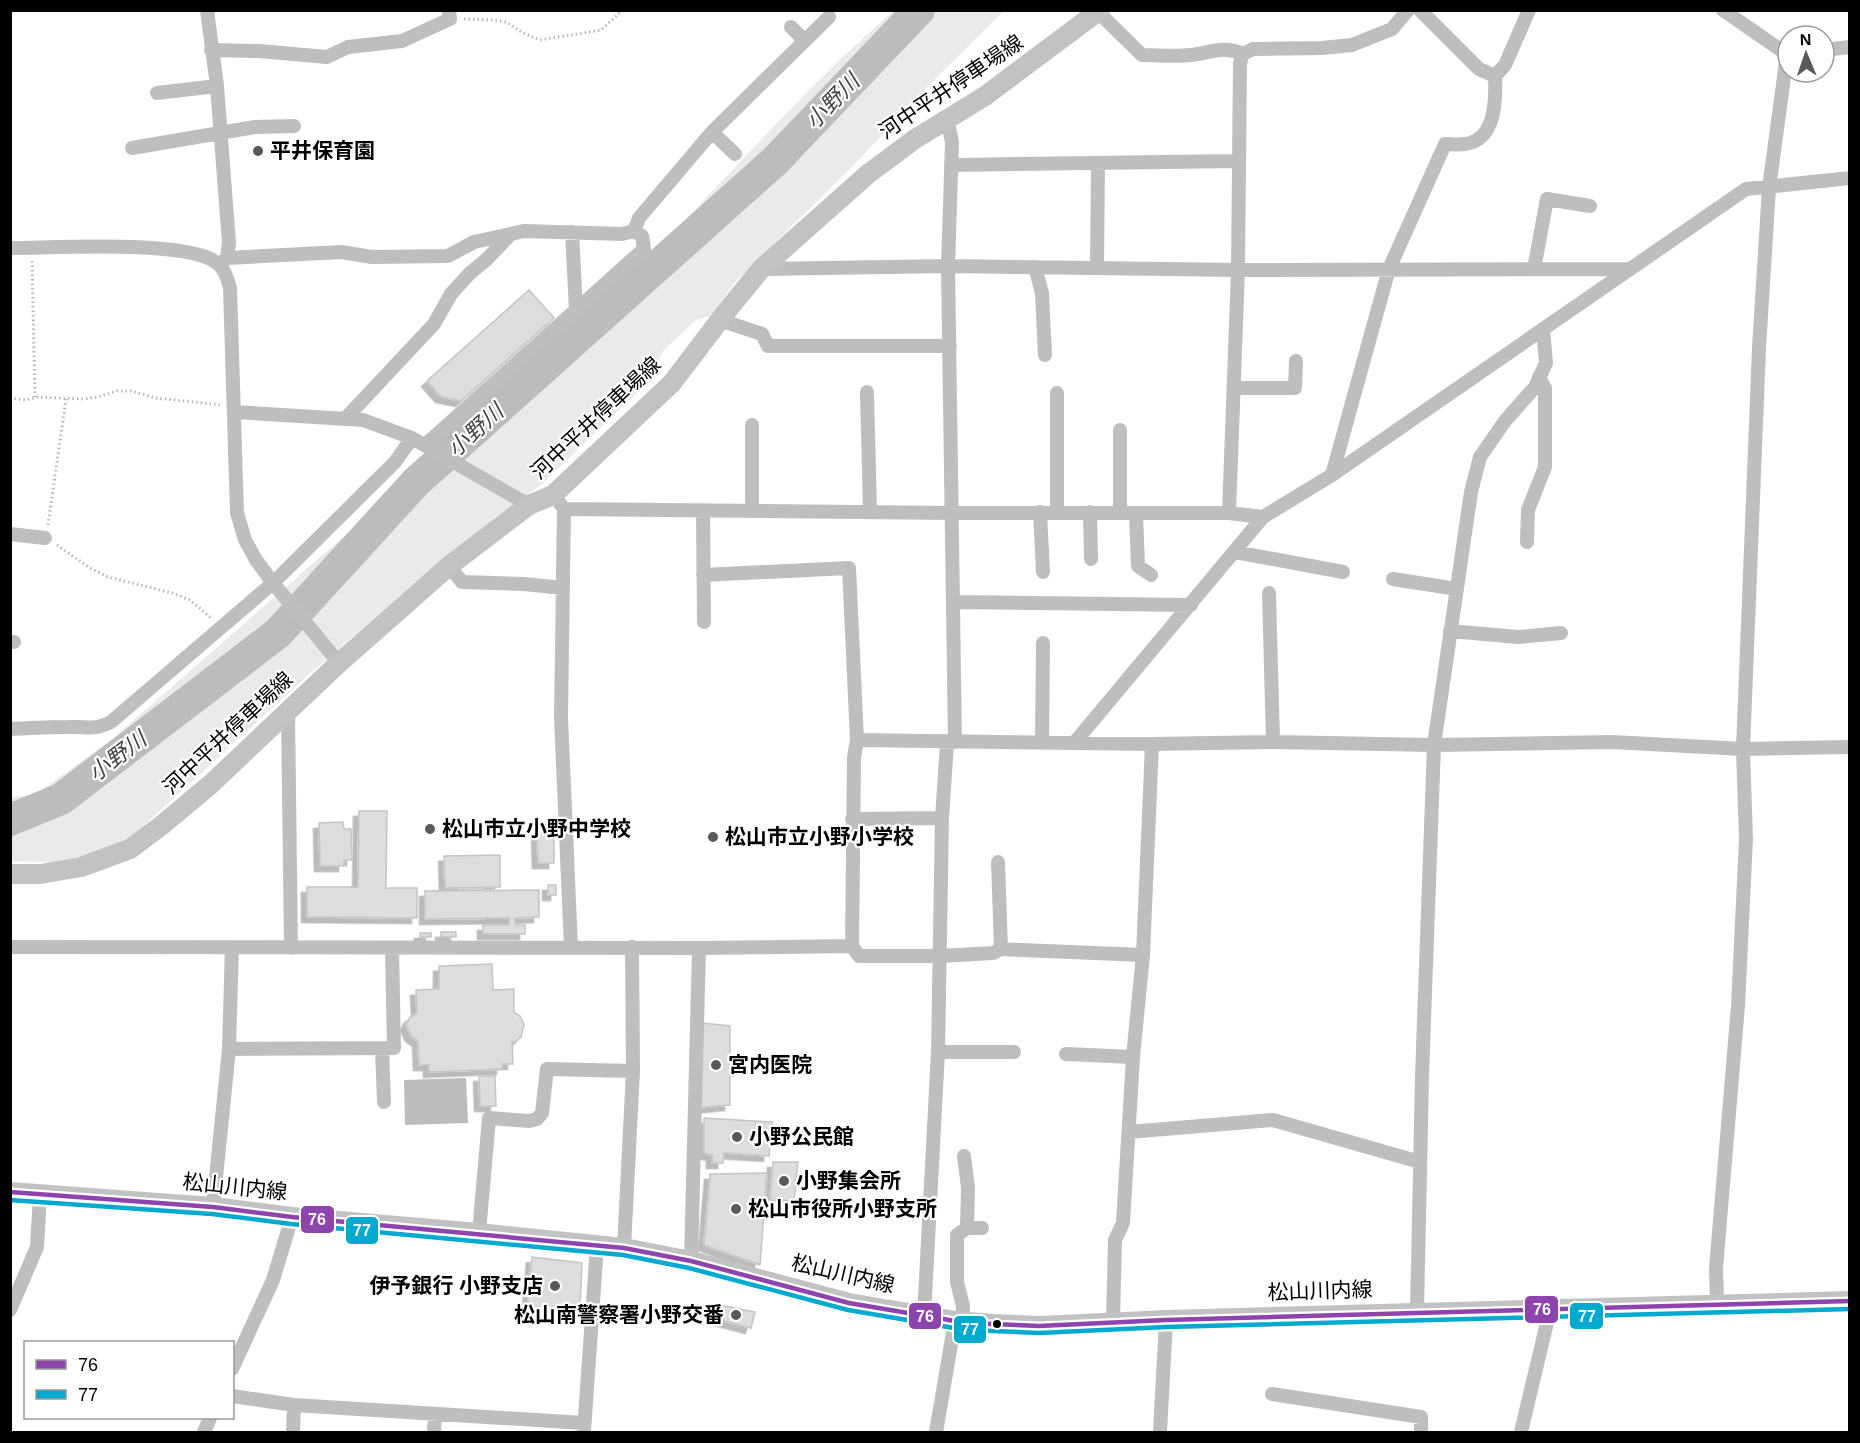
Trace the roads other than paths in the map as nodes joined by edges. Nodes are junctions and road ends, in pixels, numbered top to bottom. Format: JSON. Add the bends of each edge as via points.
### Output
{"nodes":[{"id":1,"x":207,"y":10,"type":"edge"},
{"id":2,"x":1408,"y":10,"type":"edge"},
{"id":3,"x":1420,"y":10,"type":"edge"},
{"id":4,"x":1529,"y":10,"type":"edge"},
{"id":5,"x":1723,"y":10,"type":"edge"},
{"id":6,"x":1099,"y":11,"type":"edge"},
{"id":7,"x":449,"y":15,"type":"edge"},
{"id":8,"x":829,"y":17,"type":"dead end"},
{"id":9,"x":791,"y":27,"type":"dead end"},
{"id":10,"x":805,"y":40,"type":"junction"},
{"id":11,"x":1776,"y":47,"type":"edge"},
{"id":12,"x":211,"y":50,"type":"junction"},
{"id":13,"x":1243,"y":54,"type":"junction"},
{"id":14,"x":1495,"y":76,"type":"junction"},
{"id":15,"x":1783,"y":84,"type":"edge"},
{"id":16,"x":217,"y":86,"type":"junction"},
{"id":17,"x":157,"y":93,"type":"dead end"},
{"id":18,"x":947,"y":119,"type":"junction"},
{"id":19,"x":294,"y":126,"type":"dead end"},
{"id":20,"x":712,"y":132,"type":"junction"},
{"id":21,"x":221,"y":134,"type":"junction"},
{"id":22,"x":132,"y":148,"type":"dead end"},
{"id":23,"x":735,"y":154,"type":"dead end"},
{"id":24,"x":1239,"y":161,"type":"junction"},
{"id":25,"x":1098,"y":163,"type":"junction"},
{"id":26,"x":951,"y":165,"type":"junction"},
{"id":27,"x":1850,"y":178,"type":"edge"},
{"id":28,"x":1769,"y":188,"type":"junction"},
{"id":29,"x":1590,"y":206,"type":"dead end"},
{"id":30,"x":634,"y":231,"type":"junction"},
{"id":31,"x":572,"y":232,"type":"junction"},
{"id":32,"x":511,"y":234,"type":"junction"},
{"id":33,"x":10,"y":248,"type":"edge"},
{"id":34,"x":223,"y":261,"type":"junction"},
{"id":35,"x":948,"y":266,"type":"junction"},
{"id":36,"x":1035,"y":267,"type":"junction"},
{"id":37,"x":1097,"y":268,"type":"junction"},
{"id":38,"x":762,"y":269,"type":"junction"},
{"id":39,"x":1389,"y":269,"type":"junction"},
{"id":40,"x":1534,"y":269,"type":"junction"},
{"id":41,"x":1630,"y":269,"type":"junction"},
{"id":42,"x":1238,"y":270,"type":"junction"},
{"id":43,"x":576,"y":310,"type":"junction"},
{"id":44,"x":720,"y":320,"type":"junction"},
{"id":45,"x":1543,"y":329,"type":"junction"},
{"id":46,"x":950,"y":346,"type":"junction"},
{"id":47,"x":1045,"y":355,"type":"dead end"},
{"id":48,"x":1296,"y":361,"type":"dead end"},
{"id":49,"x":1539,"y":377,"type":"junction"},
{"id":50,"x":1234,"y":388,"type":"junction"},
{"id":51,"x":867,"y":392,"type":"dead end"},
{"id":52,"x":1057,"y":393,"type":"dead end"},
{"id":53,"x":234,"y":410,"type":"junction"},
{"id":54,"x":345,"y":419,"type":"junction"},
{"id":55,"x":752,"y":425,"type":"dead end"},
{"id":56,"x":1120,"y":430,"type":"dead end"},
{"id":57,"x":412,"y":438,"type":"junction"},
{"id":58,"x":428,"y":447,"type":"junction"},
{"id":59,"x":1332,"y":474,"type":"junction"},
{"id":60,"x":559,"y":502,"type":"junction"},
{"id":61,"x":527,"y":504,"type":"junction"},
{"id":62,"x":703,"y":510,"type":"junction"},
{"id":63,"x":752,"y":511,"type":"junction"},
{"id":64,"x":870,"y":512,"type":"junction"},
{"id":65,"x":1040,"y":512,"type":"junction"},
{"id":66,"x":1057,"y":512,"type":"junction"},
{"id":67,"x":1090,"y":512,"type":"junction"},
{"id":68,"x":1120,"y":512,"type":"junction"},
{"id":69,"x":953,"y":513,"type":"junction"},
{"id":70,"x":1136,"y":513,"type":"junction"},
{"id":71,"x":1229,"y":513,"type":"junction"},
{"id":72,"x":1263,"y":517,"type":"junction"},
{"id":73,"x":10,"y":534,"type":"edge"},
{"id":74,"x":45,"y":538,"type":"road end"},
{"id":75,"x":1527,"y":542,"type":"dead end"},
{"id":76,"x":1235,"y":552,"type":"junction"},
{"id":77,"x":1091,"y":559,"type":"dead end"},
{"id":78,"x":449,"y":566,"type":"junction"},
{"id":79,"x":1043,"y":572,"type":"dead end"},
{"id":80,"x":1342,"y":572,"type":"dead end"},
{"id":81,"x":1151,"y":574,"type":"dead end"},
{"id":82,"x":703,"y":575,"type":"junction"},
{"id":83,"x":1393,"y":579,"type":"dead end"},
{"id":84,"x":275,"y":585,"type":"junction"},
{"id":85,"x":563,"y":588,"type":"junction"},
{"id":86,"x":1456,"y":589,"type":"junction"},
{"id":87,"x":1269,"y":593,"type":"dead end"},
{"id":88,"x":953,"y":602,"type":"junction"},
{"id":89,"x":1191,"y":605,"type":"junction"},
{"id":90,"x":704,"y":622,"type":"dead end"},
{"id":91,"x":1450,"y":631,"type":"junction"},
{"id":92,"x":1562,"y":633,"type":"dead end"},
{"id":93,"x":1042,"y":643,"type":"dead end"},
{"id":94,"x":334,"y":659,"type":"junction"},
{"id":95,"x":288,"y":712,"type":"junction"},
{"id":96,"x":10,"y":729,"type":"edge"},
{"id":97,"x":857,"y":741,"type":"junction"},
{"id":98,"x":951,"y":742,"type":"junction"},
{"id":99,"x":1042,"y":742,"type":"junction"},
{"id":100,"x":1075,"y":742,"type":"junction"},
{"id":101,"x":1273,"y":742,"type":"junction"},
{"id":102,"x":1152,"y":744,"type":"junction"},
{"id":103,"x":1434,"y":745,"type":"junction"},
{"id":104,"x":1850,"y":747,"type":"edge"},
{"id":105,"x":1743,"y":748,"type":"junction"},
{"id":106,"x":942,"y":818,"type":"junction"},
{"id":107,"x":852,"y":819,"type":"junction"},
{"id":108,"x":998,"y":862,"type":"dead end"},
{"id":109,"x":10,"y":874,"type":"edge"},
{"id":110,"x":852,"y":946,"type":"junction"},
{"id":111,"x":10,"y":947,"type":"edge"},
{"id":112,"x":232,"y":947,"type":"junction"},
{"id":113,"x":633,"y":947,"type":"junction"},
{"id":114,"x":291,"y":948,"type":"junction"},
{"id":115,"x":392,"y":948,"type":"junction"},
{"id":116,"x":571,"y":948,"type":"junction"},
{"id":117,"x":699,"y":948,"type":"junction"},
{"id":118,"x":1001,"y":949,"type":"junction"},
{"id":119,"x":1143,"y":955,"type":"junction"},
{"id":120,"x":940,"y":956,"type":"junction"},
{"id":121,"x":229,"y":1049,"type":"junction"},
{"id":122,"x":382,"y":1049,"type":"junction"},
{"id":123,"x":938,"y":1052,"type":"junction"},
{"id":124,"x":1014,"y":1052,"type":"dead end"},
{"id":125,"x":1066,"y":1054,"type":"dead end"},
{"id":126,"x":1133,"y":1057,"type":"junction"},
{"id":127,"x":633,"y":1071,"type":"junction"},
{"id":128,"x":384,"y":1102,"type":"dead end"},
{"id":129,"x":1130,"y":1132,"type":"junction"},
{"id":130,"x":964,"y":1156,"type":"dead end"},
{"id":131,"x":1420,"y":1162,"type":"junction"},
{"id":132,"x":10,"y":1192,"type":"edge"},
{"id":133,"x":40,"y":1195,"type":"junction"},
{"id":134,"x":213,"y":1207,"type":"junction"},
{"id":135,"x":292,"y":1217,"type":"junction"},
{"id":136,"x":967,"y":1228,"type":"junction"},
{"id":137,"x":982,"y":1228,"type":"dead end"},
{"id":138,"x":479,"y":1233,"type":"junction"},
{"id":139,"x":597,"y":1245,"type":"junction"},
{"id":140,"x":624,"y":1248,"type":"junction"},
{"id":141,"x":691,"y":1261,"type":"junction"},
{"id":142,"x":1850,"y":1301,"type":"edge"},
{"id":143,"x":1717,"y":1303,"type":"junction"},
{"id":144,"x":10,"y":1310,"type":"edge"},
{"id":145,"x":1550,"y":1311,"type":"junction"},
{"id":146,"x":1417,"y":1312,"type":"junction"},
{"id":147,"x":924,"y":1316,"type":"junction"},
{"id":148,"x":1166,"y":1320,"type":"junction"},
{"id":149,"x":959,"y":1321,"type":"junction"},
{"id":150,"x":1113,"y":1322,"type":"junction"},
{"id":151,"x":234,"y":1365,"type":"edge"},
{"id":152,"x":1272,"y":1394,"type":"dead end"},
{"id":153,"x":234,"y":1396,"type":"edge"},
{"id":154,"x":294,"y":1405,"type":"junction"},
{"id":155,"x":435,"y":1414,"type":"junction"},
{"id":156,"x":584,"y":1428,"type":"edge"},
{"id":157,"x":293,"y":1432,"type":"edge"},
{"id":158,"x":434,"y":1432,"type":"edge"},
{"id":159,"x":936,"y":1432,"type":"edge"},
{"id":160,"x":1160,"y":1432,"type":"edge"},
{"id":161,"x":1420,"y":1432,"type":"edge"},
{"id":162,"x":1521,"y":1432,"type":"edge"}],
"edges":[{"from":1,"to":12,"type":"street"},
{"from":2,"to":13,"type":"street","via":[[1392,29],[1352,45],[1253,49]]},
{"from":3,"to":14,"type":"street","via":[[1479,69]]},
{"from":4,"to":14,"type":"street","via":[[1506,65]]},
{"from":5,"to":11,"type":"street"},
{"from":6,"to":13,"type":"street","via":[[1142,55],[1191,56],[1210,51]]},
{"from":6,"to":18,"type":"main road","name":"河中平井停車場線","via":[[985,96]]},
{"from":7,"to":12,"type":"street","via":[[402,41],[355,46],[327,57]]},
{"from":8,"to":10,"type":"street"},
{"from":9,"to":10,"type":"street"},
{"from":10,"to":20,"type":"street"},
{"from":12,"to":16,"type":"street"},
{"from":13,"to":24,"type":"street"},
{"from":14,"to":39,"type":"street","via":[[1493,118],[1481,137],[1466,144],[1445,144]]},
{"from":15,"to":28,"type":"street"},
{"from":16,"to":17,"type":"street"},
{"from":16,"to":21,"type":"street"},
{"from":18,"to":26,"type":"street"},
{"from":18,"to":38,"type":"main road","name":"河中平井停車場線","via":[[868,174]]},
{"from":19,"to":21,"type":"street","via":[[255,127]]},
{"from":20,"to":23,"type":"street"},
{"from":20,"to":30,"type":"street","via":[[639,218]]},
{"from":21,"to":22,"type":"street"},
{"from":21,"to":34,"type":"street","via":[[229,243]]},
{"from":24,"to":25,"type":"street"},
{"from":24,"to":42,"type":"street"},
{"from":25,"to":26,"type":"street"},
{"from":25,"to":37,"type":"street"},
{"from":26,"to":35,"type":"street"},
{"from":27,"to":28,"type":"street"},
{"from":28,"to":41,"type":"street","via":[[1746,189]]},
{"from":28,"to":105,"type":"street","via":[[1754,438]]},
{"from":29,"to":40,"type":"street","via":[[1547,199]]},
{"from":30,"to":31,"type":"street"},
{"from":30,"to":43,"type":"street","via":[[642,236],[644,249]]},
{"from":31,"to":32,"type":"street"},
{"from":31,"to":43,"type":"street"},
{"from":32,"to":34,"type":"street","via":[[474,242],[448,256],[372,257],[341,252]]},
{"from":32,"to":54,"type":"street","via":[[451,294],[434,324]]},
{"from":33,"to":34,"type":"street","via":[[137,248],[179,251]]},
{"from":34,"to":53,"type":"street","via":[[230,288]]},
{"from":35,"to":36,"type":"street"},
{"from":35,"to":38,"type":"street"},
{"from":35,"to":46,"type":"street"},
{"from":36,"to":37,"type":"street"},
{"from":36,"to":47,"type":"street","via":[[1042,293]]},
{"from":37,"to":42,"type":"street"},
{"from":38,"to":44,"type":"main road","name":"河中平井停車場線"},
{"from":39,"to":40,"type":"street"},
{"from":39,"to":42,"type":"street"},
{"from":39,"to":59,"type":"street"},
{"from":40,"to":41,"type":"street"},
{"from":41,"to":45,"type":"street"},
{"from":42,"to":50,"type":"street"},
{"from":43,"to":58,"type":"street"},
{"from":44,"to":46,"type":"street","via":[[762,334],[768,346]]},
{"from":44,"to":60,"type":"main road","name":"河中平井停車場線","via":[[672,383]]},
{"from":45,"to":49,"type":"street","via":[[1546,363]]},
{"from":45,"to":59,"type":"street"},
{"from":46,"to":69,"type":"street"},
{"from":48,"to":50,"type":"street","via":[[1295,388]]},
{"from":49,"to":75,"type":"street","via":[[1545,388],[1545,467],[1528,510]]},
{"from":49,"to":86,"type":"street","via":[[1480,457]]},
{"from":50,"to":71,"type":"street"},
{"from":51,"to":64,"type":"street"},
{"from":52,"to":66,"type":"street"},
{"from":53,"to":54,"type":"street"},
{"from":53,"to":84,"type":"street","via":[[237,513],[245,540]]},
{"from":54,"to":57,"type":"street","via":[[363,420]]},
{"from":55,"to":63,"type":"street"},
{"from":56,"to":68,"type":"street"},
{"from":57,"to":58,"type":"street"},
{"from":57,"to":84,"type":"street","via":[[395,462]]},
{"from":58,"to":61,"type":"street"},
{"from":59,"to":72,"type":"street"},
{"from":60,"to":61,"type":"main road","name":"河中平井停車場線"},
{"from":60,"to":62,"type":"street"},
{"from":60,"to":85,"type":"street"},
{"from":61,"to":78,"type":"main road","name":"河中平井停車場線"},
{"from":62,"to":63,"type":"street"},
{"from":62,"to":82,"type":"street"},
{"from":63,"to":64,"type":"street"},
{"from":64,"to":69,"type":"street"},
{"from":65,"to":66,"type":"street"},
{"from":65,"to":69,"type":"street"},
{"from":65,"to":79,"type":"street"},
{"from":66,"to":67,"type":"street"},
{"from":67,"to":68,"type":"street"},
{"from":67,"to":77,"type":"street"},
{"from":68,"to":70,"type":"street"},
{"from":69,"to":88,"type":"street"},
{"from":70,"to":71,"type":"street"},
{"from":70,"to":81,"type":"street","via":[[1138,566]]},
{"from":71,"to":72,"type":"street"},
{"from":72,"to":76,"type":"street"},
{"from":73,"to":74,"type":"street"},
{"from":76,"to":80,"type":"street"},
{"from":76,"to":89,"type":"street"},
{"from":78,"to":85,"type":"street","via":[[462,582]]},
{"from":78,"to":94,"type":"main road","name":"河中平井停車場線"},
{"from":82,"to":90,"type":"street"},
{"from":82,"to":97,"type":"street","via":[[849,568]]},
{"from":83,"to":86,"type":"street"},
{"from":84,"to":94,"type":"street"},
{"from":84,"to":96,"type":"street","via":[[111,722],[88,729]]},
{"from":85,"to":116,"type":"street","via":[[561,717]]},
{"from":86,"to":91,"type":"street"},
{"from":87,"to":101,"type":"street"},
{"from":88,"to":89,"type":"street"},
{"from":88,"to":98,"type":"street"},
{"from":89,"to":100,"type":"street"},
{"from":91,"to":92,"type":"street","via":[[1518,637]]},
{"from":91,"to":103,"type":"street"},
{"from":93,"to":99,"type":"street"},
{"from":94,"to":95,"type":"main road","name":"河中平井停車場線"},
{"from":95,"to":109,"type":"main road","name":"河中平井停車場線","via":[[211,784],[130,849],[81,867]]},
{"from":95,"to":114,"type":"street"},
{"from":97,"to":98,"type":"street"},
{"from":97,"to":107,"type":"street"},
{"from":98,"to":99,"type":"street"},
{"from":98,"to":106,"type":"street"},
{"from":99,"to":100,"type":"street"},
{"from":100,"to":102,"type":"street"},
{"from":101,"to":102,"type":"street"},
{"from":101,"to":103,"type":"street"},
{"from":102,"to":119,"type":"street"},
{"from":103,"to":105,"type":"street","via":[[1612,742]]},
{"from":103,"to":131,"type":"street"},
{"from":104,"to":105,"type":"street"},
{"from":105,"to":143,"type":"street","via":[[1745,863],[1738,1006],[1716,1268]]},
{"from":106,"to":107,"type":"street"},
{"from":106,"to":120,"type":"street"},
{"from":107,"to":110,"type":"street"},
{"from":108,"to":118,"type":"street"},
{"from":110,"to":117,"type":"street"},
{"from":110,"to":120,"type":"street","via":[[859,956]]},
{"from":111,"to":112,"type":"street"},
{"from":112,"to":114,"type":"street"},
{"from":112,"to":121,"type":"street"},
{"from":113,"to":116,"type":"street"},
{"from":113,"to":117,"type":"street"},
{"from":113,"to":127,"type":"street"},
{"from":114,"to":115,"type":"street"},
{"from":115,"to":116,"type":"street"},
{"from":115,"to":122,"type":"street","via":[[394,1048]]},
{"from":117,"to":141,"type":"street"},
{"from":118,"to":119,"type":"street"},
{"from":118,"to":120,"type":"street","via":[[993,953]]},
{"from":119,"to":126,"type":"street"},
{"from":120,"to":123,"type":"street"},
{"from":121,"to":122,"type":"street"},
{"from":121,"to":134,"type":"street"},
{"from":122,"to":128,"type":"street"},
{"from":123,"to":124,"type":"street"},
{"from":123,"to":147,"type":"street"},
{"from":125,"to":126,"type":"street"},
{"from":126,"to":129,"type":"street"},
{"from":127,"to":138,"type":"street","via":[[546,1069],[542,1113],[537,1119],[489,1118]]},
{"from":127,"to":140,"type":"street"},
{"from":129,"to":131,"type":"street","via":[[1273,1120]]},
{"from":129,"to":150,"type":"street","via":[[1123,1223],[1115,1240]]},
{"from":130,"to":136,"type":"street"},
{"from":131,"to":146,"type":"street"},
{"from":132,"to":133,"type":"main road","name":"松山川内線"},
{"from":133,"to":134,"type":"main road","name":"松山川内線"},
{"from":133,"to":144,"type":"street","via":[[37,1247]]},
{"from":134,"to":135,"type":"main road","name":"松山川内線"},
{"from":135,"to":138,"type":"main road","name":"松山川内線"},
{"from":135,"to":151,"type":"street","via":[[273,1280]]},
{"from":136,"to":137,"type":"street"},
{"from":136,"to":149,"type":"street","via":[[957,1235],[957,1282],[963,1306]]},
{"from":138,"to":139,"type":"main road","name":"松山川内線"},
{"from":139,"to":140,"type":"main road","name":"松山川内線"},
{"from":139,"to":156,"type":"street"},
{"from":140,"to":141,"type":"main road","name":"松山川内線"},
{"from":141,"to":147,"type":"main road","name":"松山川内線","via":[[849,1303]]},
{"from":142,"to":143,"type":"main road","name":"松山川内線"},
{"from":143,"to":145,"type":"main road","name":"松山川内線"},
{"from":145,"to":146,"type":"main road","name":"松山川内線"},
{"from":145,"to":162,"type":"street"},
{"from":146,"to":148,"type":"main road","name":"松山川内線"},
{"from":147,"to":149,"type":"main road","name":"松山川内線"},
{"from":148,"to":150,"type":"main road","name":"松山川内線"},
{"from":148,"to":160,"type":"street"},
{"from":149,"to":150,"type":"main road","name":"松山川内線","via":[[1039,1326]]},
{"from":149,"to":159,"type":"street"},
{"from":152,"to":161,"type":"street","via":[[1421,1417]]},
{"from":153,"to":154,"type":"street"},
{"from":154,"to":155,"type":"street"},
{"from":154,"to":157,"type":"street"},
{"from":155,"to":156,"type":"street"},
{"from":155,"to":158,"type":"street"}]}
